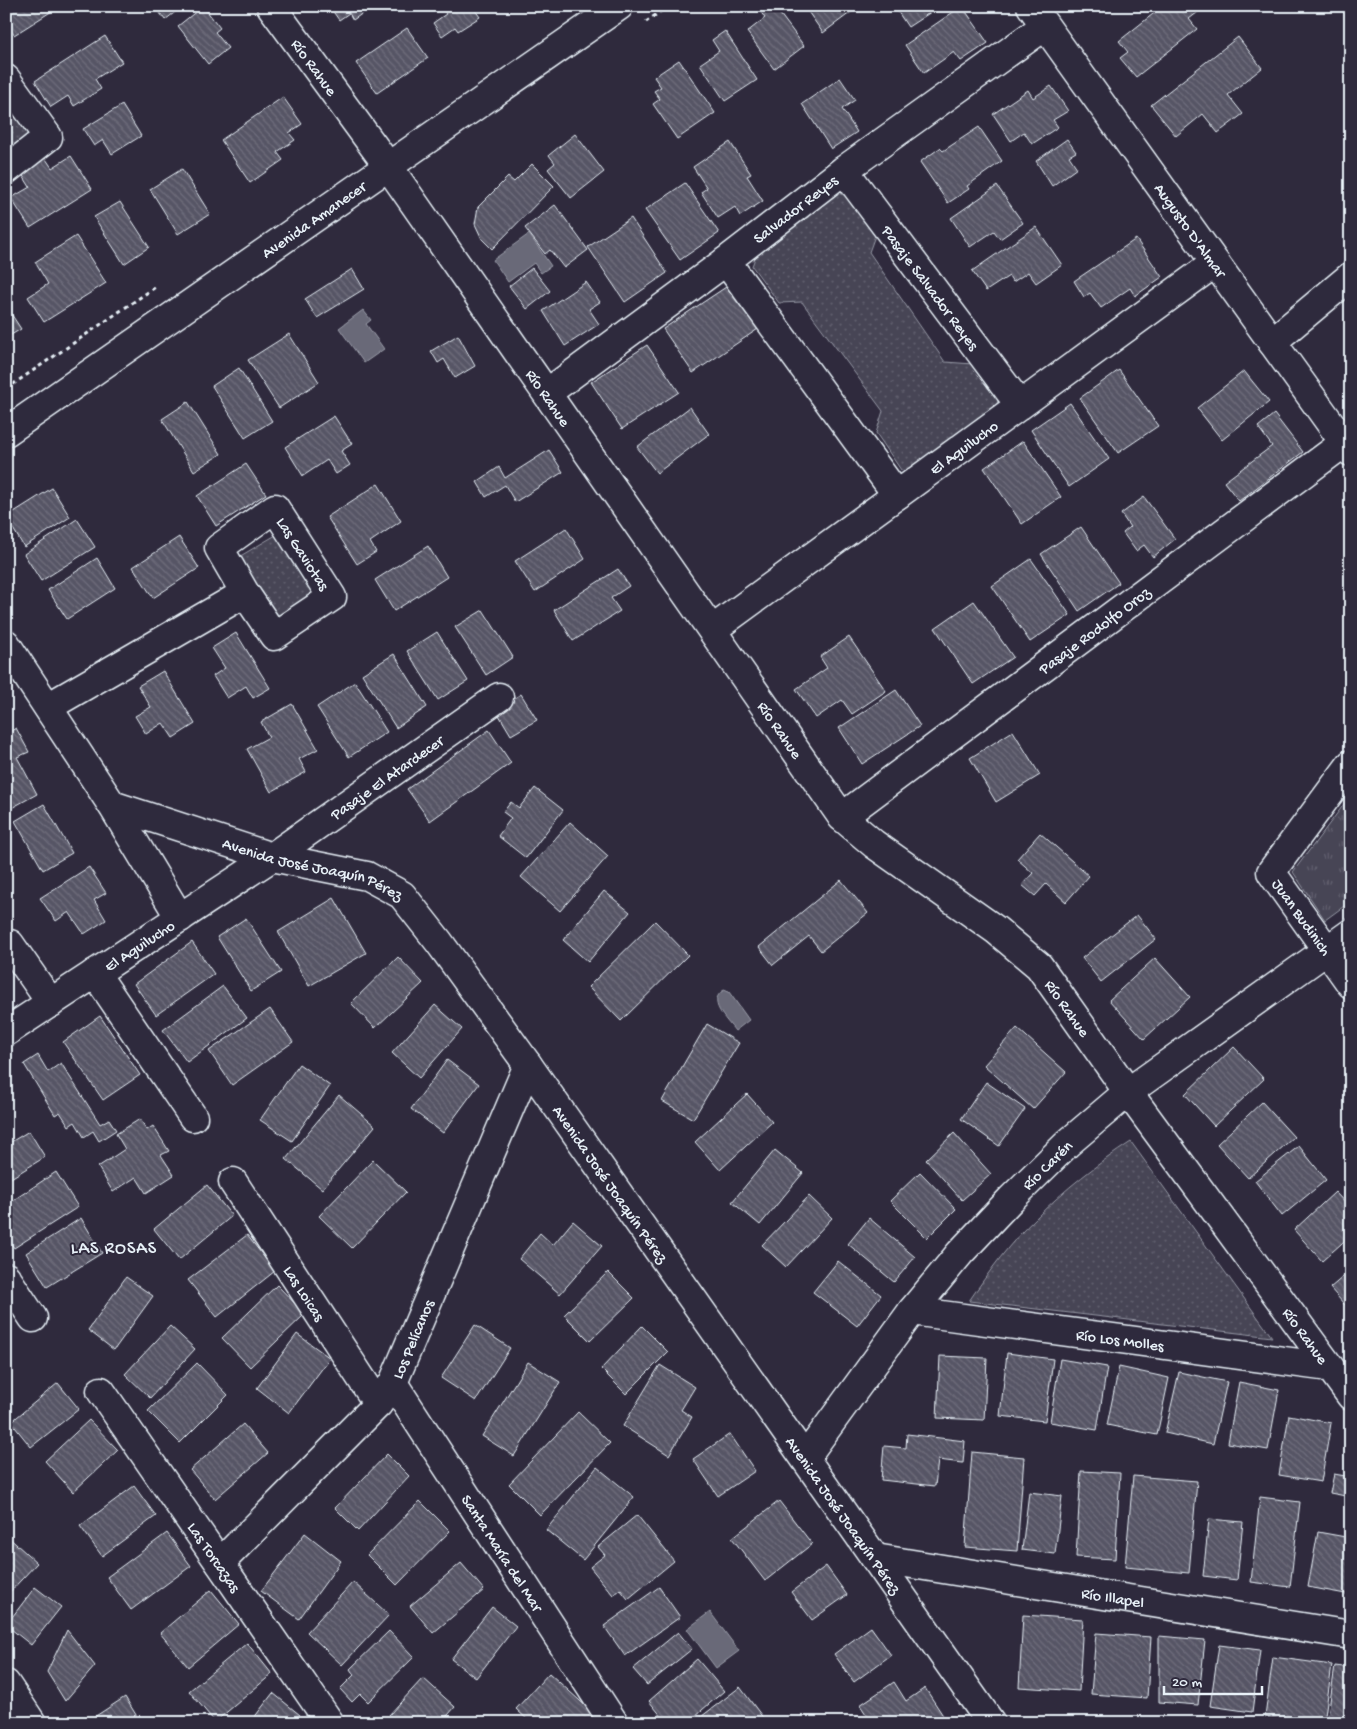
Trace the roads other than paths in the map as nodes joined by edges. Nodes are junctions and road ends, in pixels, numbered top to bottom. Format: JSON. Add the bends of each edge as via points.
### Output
{"nodes":[{"id":1,"x":271,"y":6,"type":"edge"},
{"id":2,"x":619,"y":6,"type":"edge"},
{"id":3,"x":1038,"y":16,"type":"edge"},
{"id":4,"x":6,"y":79,"type":"edge"},
{"id":5,"x":388,"y":166,"type":"junction"},
{"id":6,"x":6,"y":170,"type":"edge"},
{"id":7,"x":844,"y":170,"type":"junction"},
{"id":8,"x":726,"y":261,"type":"junction"},
{"id":9,"x":1215,"y":263,"type":"junction"},
{"id":10,"x":1351,"y":276,"type":"edge"},
{"id":11,"x":1272,"y":342,"type":"junction"},
{"id":12,"x":547,"y":393,"type":"junction"},
{"id":13,"x":1019,"y":404,"type":"junction"},
{"id":14,"x":6,"y":432,"type":"edge"},
{"id":15,"x":1348,"y":448,"type":"edge"},
{"id":16,"x":897,"y":496,"type":"junction"},
{"id":17,"x":245,"y":593,"type":"junction"},
{"id":18,"x":712,"y":630,"type":"junction"},
{"id":19,"x":8,"y":648,"type":"edge"},
{"id":20,"x":499,"y":697,"type":"dead end"},
{"id":21,"x":48,"y":708,"type":"junction"},
{"id":22,"x":1351,"y":764,"type":"edge"},
{"id":23,"x":112,"y":805,"type":"junction"},
{"id":24,"x":842,"y":817,"type":"junction"},
{"id":25,"x":272,"y":857,"type":"junction"},
{"id":26,"x":180,"y":918,"type":"junction"},
{"id":27,"x":1351,"y":934,"type":"edge"},
{"id":28,"x":6,"y":946,"type":"edge"},
{"id":29,"x":1327,"y":951,"type":"junction"},
{"id":30,"x":95,"y":973,"type":"junction"},
{"id":31,"x":1351,"y":984,"type":"edge"},
{"id":32,"x":51,"y":1003,"type":"junction"},
{"id":33,"x":6,"y":1032,"type":"edge"},
{"id":34,"x":528,"y":1065,"type":"junction"},
{"id":35,"x":1128,"y":1092,"type":"junction"},
{"id":36,"x":193,"y":1117,"type":"dead end"},
{"id":37,"x":233,"y":1182,"type":"dead end"},
{"id":38,"x":6,"y":1277,"type":"edge"},
{"id":39,"x":912,"y":1311,"type":"junction"},
{"id":40,"x":33,"y":1318,"type":"dead end"},
{"id":41,"x":1329,"y":1367,"type":"junction"},
{"id":42,"x":102,"y":1391,"type":"dead end"},
{"id":43,"x":385,"y":1394,"type":"junction"},
{"id":44,"x":1351,"y":1396,"type":"edge"},
{"id":45,"x":805,"y":1458,"type":"junction"},
{"id":46,"x":875,"y":1558,"type":"junction"},
{"id":47,"x":220,"y":1562,"type":"junction"},
{"id":48,"x":1351,"y":1635,"type":"edge"},
{"id":49,"x":6,"y":1684,"type":"edge"},
{"id":50,"x":32,"y":1723,"type":"edge"},
{"id":51,"x":330,"y":1723,"type":"edge"},
{"id":52,"x":614,"y":1723,"type":"edge"},
{"id":53,"x":991,"y":1723,"type":"edge"}],
"edges":[{"from":1,"to":5,"type":"street","name":"Río Rahue"},
{"from":2,"to":5,"type":"street","name":"Avenida Amanecer"},
{"from":3,"to":7,"type":"street","name":"Salvador Reyes"},
{"from":3,"to":9,"type":"street","name":"Augusto D'Almar"},
{"from":4,"to":6,"type":"street","via":[[48,137]]},
{"from":5,"to":12,"type":"street","name":"Río Rahue"},
{"from":5,"to":14,"type":"street","name":"Avenida Amanecer"},
{"from":7,"to":8,"type":"street","name":"Salvador Reyes"},
{"from":7,"to":13,"type":"street","name":"Pasaje Salvador Reyes"},
{"from":8,"to":12,"type":"street","name":"Salvador Reyes"},
{"from":8,"to":16,"type":"street"},
{"from":9,"to":11,"type":"street","name":"Augusto D'Almar"},
{"from":9,"to":13,"type":"street","name":"El Aguilucho"},
{"from":10,"to":11,"type":"street"},
{"from":11,"to":15,"type":"street","name":"Augusto D'Almar"},
{"from":12,"to":18,"type":"street","name":"Río Rahue"},
{"from":13,"to":16,"type":"street","name":"El Aguilucho"},
{"from":15,"to":24,"type":"street","name":"Pasaje Rodolfo Oroz"},
{"from":16,"to":18,"type":"street","name":"El Aguilucho"},
{"from":17,"to":17,"type":"street","name":"Las Gaviotas","via":[[219,548],[275,508],[332,596],[274,636]]},
{"from":17,"to":21,"type":"street"},
{"from":18,"to":24,"type":"street","name":"Río Rahue"},
{"from":19,"to":21,"type":"street"},
{"from":20,"to":25,"type":"street","name":"Pasaje El Atardecer"},
{"from":21,"to":23,"type":"street"},
{"from":22,"to":29,"type":"street","name":"Juan Budinich","via":[[1271,872]]},
{"from":23,"to":25,"type":"street","name":"Avenida José Joaquín Pérez"},
{"from":23,"to":26,"type":"street"},
{"from":24,"to":35,"type":"street","name":"Río Rahue","via":[[874,844],[996,930],[1038,966]]},
{"from":25,"to":26,"type":"street","name":"El Aguilucho"},
{"from":25,"to":34,"type":"street","name":"Avenida José Joaquín Pérez","via":[[367,876],[402,895]]},
{"from":26,"to":30,"type":"street","name":"El Aguilucho"},
{"from":27,"to":29,"type":"street","name":"Río Carén"},
{"from":28,"to":32,"type":"street","via":[[10,944]]},
{"from":29,"to":31,"type":"street","name":"Juan Budinich"},
{"from":29,"to":35,"type":"street","name":"Río Carén"},
{"from":30,"to":32,"type":"street","name":"El Aguilucho"},
{"from":30,"to":36,"type":"street"},
{"from":32,"to":33,"type":"street","name":"El Aguilucho"},
{"from":34,"to":43,"type":"street","name":"Los Pelícanos"},
{"from":34,"to":45,"type":"street","name":"Avenida José Joaquín Pérez"},
{"from":35,"to":39,"type":"street","name":"Río Carén","via":[[1011,1198]]},
{"from":35,"to":41,"type":"street","name":"Río Rahue"},
{"from":37,"to":43,"type":"street","name":"Las Loicas"},
{"from":38,"to":40,"type":"street"},
{"from":39,"to":41,"type":"street","name":"Río Los Molles"},
{"from":39,"to":45,"type":"street","name":"Río Carén"},
{"from":41,"to":44,"type":"street","name":"Río Rahue"},
{"from":42,"to":47,"type":"street","name":"Las Torcazas"},
{"from":43,"to":47,"type":"street","name":"Los Pelícanos"},
{"from":43,"to":52,"type":"street","name":"Santa María del Mar"},
{"from":45,"to":46,"type":"street","name":"Avenida José Joaquín Pérez"},
{"from":46,"to":48,"type":"street","name":"Río Illapel"},
{"from":46,"to":53,"type":"street","name":"Avenida José Joaquín Pérez"},
{"from":47,"to":51,"type":"street","name":"Las Torcazas"},
{"from":49,"to":50,"type":"street"}]}
